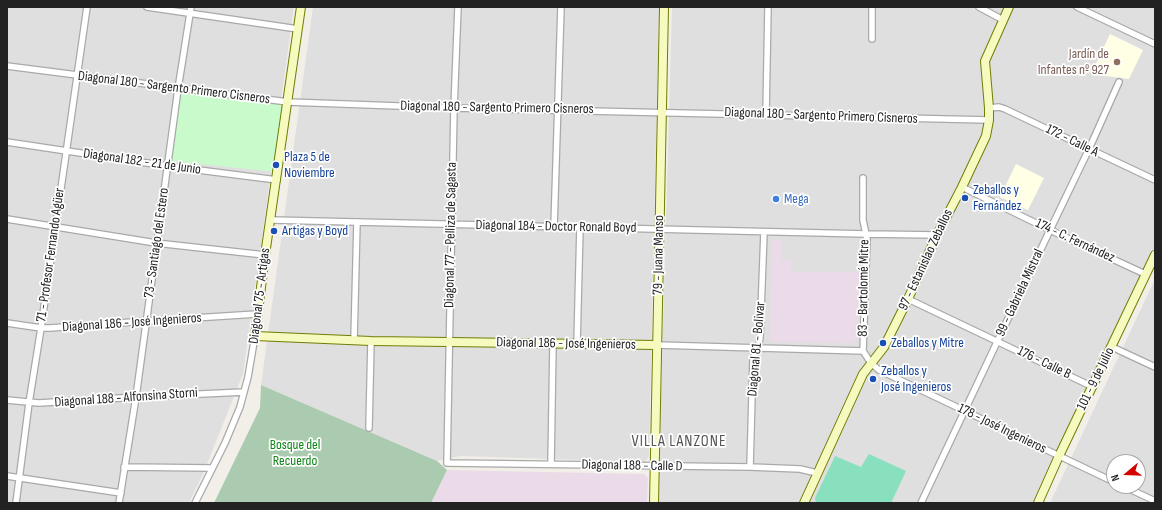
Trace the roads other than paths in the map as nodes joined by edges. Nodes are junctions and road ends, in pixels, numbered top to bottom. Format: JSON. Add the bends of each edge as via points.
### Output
{"nodes":[{"id":1,"x":87,"y":7,"type":"edge"},
{"id":2,"x":147,"y":7,"type":"edge"},
{"id":3,"x":301,"y":7,"type":"edge"},
{"id":4,"x":458,"y":7,"type":"edge"},
{"id":5,"x":561,"y":7,"type":"edge"},
{"id":6,"x":664,"y":7,"type":"edge"},
{"id":7,"x":768,"y":7,"type":"edge"},
{"id":8,"x":872,"y":7,"type":"edge"},
{"id":9,"x":979,"y":7,"type":"edge"},
{"id":10,"x":1009,"y":7,"type":"edge"},
{"id":11,"x":1077,"y":7,"type":"edge"},
{"id":12,"x":190,"y":10,"type":"edge"},
{"id":13,"x":1003,"y":20,"type":"junction"},
{"id":14,"x":298,"y":29,"type":"junction"},
{"id":15,"x":872,"y":39,"type":"dead end"},
{"id":16,"x":1155,"y":44,"type":"edge"},
{"id":17,"x":7,"y":66,"type":"edge"},
{"id":18,"x":77,"y":76,"type":"junction"},
{"id":19,"x":1119,"y":82,"type":"dead end"},
{"id":20,"x":178,"y":89,"type":"junction"},
{"id":21,"x":288,"y":102,"type":"junction"},
{"id":22,"x":454,"y":108,"type":"junction"},
{"id":23,"x":988,"y":108,"type":"junction"},
{"id":24,"x":558,"y":110,"type":"junction"},
{"id":25,"x":662,"y":112,"type":"junction"},
{"id":26,"x":766,"y":114,"type":"junction"},
{"id":27,"x":989,"y":120,"type":"junction"},
{"id":28,"x":7,"y":142,"type":"edge"},
{"id":29,"x":1089,"y":149,"type":"junction"},
{"id":30,"x":66,"y":151,"type":"junction"},
{"id":31,"x":167,"y":166,"type":"junction"},
{"id":32,"x":863,"y":178,"type":"dead end"},
{"id":33,"x":277,"y":180,"type":"junction"},
{"id":34,"x":1155,"y":180,"type":"edge"},
{"id":35,"x":962,"y":187,"type":"junction"},
{"id":36,"x":7,"y":219,"type":"edge"},
{"id":37,"x":270,"y":220,"type":"junction"},
{"id":38,"x":358,"y":222,"type":"junction"},
{"id":39,"x":452,"y":224,"type":"junction"},
{"id":40,"x":56,"y":226,"type":"junction"},
{"id":41,"x":554,"y":226,"type":"junction"},
{"id":42,"x":580,"y":227,"type":"junction"},
{"id":43,"x":660,"y":229,"type":"junction"},
{"id":44,"x":1050,"y":230,"type":"junction"},
{"id":45,"x":764,"y":232,"type":"junction"},
{"id":46,"x":866,"y":234,"type":"junction"},
{"id":47,"x":937,"y":235,"type":"junction"},
{"id":48,"x":156,"y":243,"type":"junction"},
{"id":49,"x":265,"y":255,"type":"junction"},
{"id":50,"x":1155,"y":255,"type":"edge"},
{"id":51,"x":1145,"y":274,"type":"junction"},
{"id":52,"x":908,"y":299,"type":"junction"},
{"id":53,"x":258,"y":314,"type":"junction"},
{"id":54,"x":146,"y":321,"type":"junction"},
{"id":55,"x":7,"y":323,"type":"edge"},
{"id":56,"x":41,"y":328,"type":"junction"},
{"id":57,"x":255,"y":336,"type":"junction"},
{"id":58,"x":354,"y":340,"type":"junction"},
{"id":59,"x":371,"y":341,"type":"junction"},
{"id":60,"x":997,"y":341,"type":"junction"},
{"id":61,"x":449,"y":342,"type":"junction"},
{"id":62,"x":553,"y":344,"type":"junction"},
{"id":63,"x":577,"y":344,"type":"junction"},
{"id":64,"x":658,"y":345,"type":"junction"},
{"id":65,"x":1112,"y":347,"type":"junction"},
{"id":66,"x":757,"y":348,"type":"junction"},
{"id":67,"x":862,"y":351,"type":"junction"},
{"id":68,"x":871,"y":363,"type":"junction"},
{"id":69,"x":1155,"y":367,"type":"edge"},
{"id":70,"x":1092,"y":387,"type":"junction"},
{"id":71,"x":244,"y":392,"type":"junction"},
{"id":72,"x":136,"y":397,"type":"junction"},
{"id":73,"x":7,"y":400,"type":"edge"},
{"id":74,"x":29,"y":403,"type":"junction"},
{"id":75,"x":965,"y":411,"type":"junction"},
{"id":76,"x":369,"y":428,"type":"dead end"},
{"id":77,"x":1059,"y":456,"type":"junction"},
{"id":78,"x":447,"y":463,"type":"joint"},
{"id":79,"x":551,"y":464,"type":"junction"},
{"id":80,"x":655,"y":466,"type":"junction"},
{"id":81,"x":124,"y":467,"type":"junction"},
{"id":82,"x":750,"y":467,"type":"junction"},
{"id":83,"x":212,"y":468,"type":"junction"},
{"id":84,"x":817,"y":472,"type":"junction"},
{"id":85,"x":7,"y":476,"type":"edge"},
{"id":86,"x":20,"y":478,"type":"junction"},
{"id":87,"x":1106,"y":478,"type":"edge"},
{"id":88,"x":121,"y":493,"type":"junction"},
{"id":89,"x":1140,"y":494,"type":"edge"},
{"id":90,"x":1155,"y":501,"type":"edge"},
{"id":91,"x":16,"y":503,"type":"edge"},
{"id":92,"x":120,"y":503,"type":"edge"},
{"id":93,"x":195,"y":503,"type":"edge"},
{"id":94,"x":654,"y":503,"type":"edge"},
{"id":95,"x":804,"y":503,"type":"edge"},
{"id":96,"x":921,"y":503,"type":"edge"},
{"id":97,"x":1038,"y":503,"type":"edge"}],
"edges":[{"from":1,"to":18,"type":"street","name":"71 - Profesor Fernando Agüer"},
{"from":2,"to":12,"type":"street"},
{"from":3,"to":14,"type":"street","name":"Diagonal 75 - Artigas"},
{"from":4,"to":22,"type":"street","name":"Diagonal 77 - Pelliza de Sagasta"},
{"from":5,"to":24,"type":"street"},
{"from":6,"to":25,"type":"street","name":"79 - Juana Manso"},
{"from":7,"to":26,"type":"street"},
{"from":8,"to":15,"type":"street"},
{"from":9,"to":13,"type":"street"},
{"from":10,"to":13,"type":"street","name":"97 - Estanislao Zeballos"},
{"from":11,"to":16,"type":"street"},
{"from":12,"to":14,"type":"street"},
{"from":12,"to":20,"type":"street","name":"73 - Santiago del Estero"},
{"from":13,"to":23,"type":"street","name":"97 - Estanislao Zeballos","via":[[985,61]]},
{"from":14,"to":21,"type":"street","name":"Diagonal 75 - Artigas"},
{"from":17,"to":18,"type":"street","name":"Diagonal 180 - Sargento Primero Cisneros"},
{"from":18,"to":20,"type":"street","name":"Diagonal 180 - Sargento Primero Cisneros"},
{"from":18,"to":30,"type":"street","name":"71 - Profesor Fernando Agüer"},
{"from":19,"to":29,"type":"street","name":"99 - Gabriela Mistral"},
{"from":20,"to":21,"type":"street","name":"Diagonal 180 - Sargento Primero Cisneros"},
{"from":20,"to":31,"type":"street","name":"73 - Santiago del Estero"},
{"from":21,"to":22,"type":"street","name":"Diagonal 180 - Sargento Primero Cisneros"},
{"from":21,"to":33,"type":"street","name":"Diagonal 75 - Artigas"},
{"from":22,"to":24,"type":"street","name":"Diagonal 180 - Sargento Primero Cisneros"},
{"from":22,"to":39,"type":"street","name":"Diagonal 77 - Pelliza de Sagasta"},
{"from":23,"to":27,"type":"street","name":"97 - Estanislao Zeballos"},
{"from":23,"to":29,"type":"street","name":"172 - Calle A","via":[[1006,109]]},
{"from":24,"to":25,"type":"street","name":"Diagonal 180 - Sargento Primero Cisneros"},
{"from":24,"to":41,"type":"street"},
{"from":25,"to":26,"type":"street","name":"Diagonal 180 - Sargento Primero Cisneros"},
{"from":25,"to":43,"type":"street","name":"79 - Juana Manso"},
{"from":26,"to":27,"type":"street","name":"Diagonal 180 - Sargento Primero Cisneros"},
{"from":27,"to":35,"type":"street","name":"97 - Estanislao Zeballos","via":[[986,136]]},
{"from":28,"to":30,"type":"street","name":"Diagonal 182 - 21 de Junio"},
{"from":29,"to":34,"type":"street","name":"172 - Calle A"},
{"from":29,"to":44,"type":"street","name":"99 - Gabriela Mistral"},
{"from":30,"to":31,"type":"street","name":"Diagonal 182 - 21 de Junio"},
{"from":30,"to":40,"type":"street","name":"71 - Profesor Fernando Agüer"},
{"from":31,"to":33,"type":"street","name":"Diagonal 182 - 21 de Junio"},
{"from":31,"to":48,"type":"street","name":"73 - Santiago del Estero"},
{"from":32,"to":46,"type":"street","name":"83 - Bartolomé Mitre","via":[[863,220]]},
{"from":33,"to":37,"type":"street","name":"Diagonal 75 - Artigas"},
{"from":35,"to":44,"type":"street","name":"174 - C. Fernández"},
{"from":35,"to":47,"type":"street","name":"97 - Estanislao Zeballos"},
{"from":36,"to":40,"type":"street"},
{"from":37,"to":38,"type":"street","name":"Diagonal 184 - Doctor Ronald Boyd"},
{"from":37,"to":49,"type":"street","name":"Diagonal 75 - Artigas"},
{"from":38,"to":39,"type":"street","name":"Diagonal 184 - Doctor Ronald Boyd"},
{"from":38,"to":58,"type":"street"},
{"from":39,"to":41,"type":"street","name":"Diagonal 184 - Doctor Ronald Boyd"},
{"from":39,"to":61,"type":"street","name":"Diagonal 77 - Pelliza de Sagasta"},
{"from":40,"to":48,"type":"street"},
{"from":40,"to":56,"type":"street","name":"71 - Profesor Fernando Agüer"},
{"from":41,"to":42,"type":"street","name":"Diagonal 184 - Doctor Ronald Boyd"},
{"from":42,"to":43,"type":"street","name":"Diagonal 184 - Doctor Ronald Boyd"},
{"from":42,"to":63,"type":"street"},
{"from":43,"to":45,"type":"street","name":"Diagonal 184 - Doctor Ronald Boyd"},
{"from":43,"to":64,"type":"street","name":"79 - Juana Manso"},
{"from":44,"to":51,"type":"street","name":"174 - C. Fernández"},
{"from":44,"to":60,"type":"street","name":"99 - Gabriela Mistral"},
{"from":45,"to":46,"type":"street","name":"Diagonal 184 - Doctor Ronald Boyd"},
{"from":45,"to":66,"type":"street","name":"Diagonal 81 - Bolivar","via":[[760,338]]},
{"from":46,"to":47,"type":"street","name":"Diagonal 184 - Doctor Ronald Boyd"},
{"from":46,"to":67,"type":"street","name":"83 - Bartolomé Mitre"},
{"from":47,"to":52,"type":"street","name":"97 - Estanislao Zeballos"},
{"from":48,"to":49,"type":"street"},
{"from":48,"to":54,"type":"street","name":"73 - Santiago del Estero"},
{"from":49,"to":53,"type":"street","name":"Diagonal 75 - Artigas"},
{"from":50,"to":51,"type":"street","name":"101 - 9 de Julio"},
{"from":51,"to":65,"type":"street","name":"101 - 9 de Julio"},
{"from":52,"to":60,"type":"street","name":"176 - Calle B"},
{"from":52,"to":68,"type":"street","name":"97 - Estanislao Zeballos","via":[[884,347]]},
{"from":53,"to":54,"type":"street","name":"Diagonal 186 - José Ingenieros"},
{"from":53,"to":57,"type":"street","name":"Diagonal 75 - Artigas"},
{"from":54,"to":56,"type":"street","name":"Diagonal 186 - José Ingenieros"},
{"from":54,"to":72,"type":"street","name":"73 - Santiago del Estero"},
{"from":55,"to":56,"type":"street","name":"Diagonal 186 - José Ingenieros"},
{"from":56,"to":74,"type":"street","name":"71 - Profesor Fernando Agüer"},
{"from":57,"to":58,"type":"street","name":"Diagonal 186 - José Ingenieros"},
{"from":57,"to":71,"type":"street","name":"Diagonal 75 - Artigas"},
{"from":58,"to":59,"type":"street","name":"Diagonal 186 - José Ingenieros"},
{"from":59,"to":61,"type":"street","name":"Diagonal 186 - José Ingenieros"},
{"from":59,"to":76,"type":"street"},
{"from":60,"to":70,"type":"street","name":"176 - Calle B"},
{"from":60,"to":75,"type":"street","name":"99 - Gabriela Mistral"},
{"from":61,"to":62,"type":"street","name":"Diagonal 186 - José Ingenieros"},
{"from":61,"to":78,"type":"street","name":"Diagonal 77 - Pelliza de Sagasta"},
{"from":62,"to":63,"type":"street","name":"Diagonal 186 - José Ingenieros"},
{"from":62,"to":79,"type":"street"},
{"from":63,"to":64,"type":"street","name":"Diagonal 186 - José Ingenieros"},
{"from":64,"to":66,"type":"street","name":"Diagonal 186 - José Ingenieros"},
{"from":64,"to":80,"type":"street","name":"79 - Juana Manso"},
{"from":65,"to":69,"type":"street"},
{"from":65,"to":70,"type":"street","name":"101 - 9 de Julio"},
{"from":66,"to":67,"type":"street","name":"Diagonal 186 - José Ingenieros"},
{"from":66,"to":82,"type":"street","name":"Diagonal 81 - Bolivar","via":[[753,359]]},
{"from":67,"to":68,"type":"street"},
{"from":68,"to":75,"type":"street","name":"178 - José Ingenieros","via":[[879,370]]},
{"from":68,"to":84,"type":"street","name":"97 - Estanislao Zeballos","via":[[863,374]]},
{"from":70,"to":77,"type":"street","name":"101 - 9 de Julio"},
{"from":71,"to":72,"type":"street","name":"Diagonal 188 - Alfonsina Storni"},
{"from":71,"to":83,"type":"street","name":"Diagonal 75 - Artigas","via":[[225,443]]},
{"from":72,"to":74,"type":"street","name":"Diagonal 188 - Alfonsina Storni"},
{"from":72,"to":81,"type":"street","name":"73 - Santiago del Estero"},
{"from":73,"to":74,"type":"street","name":"Diagonal 188 - Alfonsina Storni"},
{"from":74,"to":86,"type":"street","name":"71 - Profesor Fernando Agüer"},
{"from":75,"to":77,"type":"street","name":"178 - José Ingenieros"},
{"from":75,"to":96,"type":"street","name":"99 - Gabriela Mistral"},
{"from":77,"to":87,"type":"street","name":"178 - José Ingenieros"},
{"from":77,"to":97,"type":"street","name":"101 - 9 de Julio"},
{"from":78,"to":79,"type":"street","name":"Diagonal 188 - Calle D"},
{"from":79,"to":80,"type":"street","name":"Diagonal 188 - Calle D"},
{"from":80,"to":82,"type":"street","name":"Diagonal 188 - Calle D"},
{"from":80,"to":94,"type":"street","name":"79 - Juana Manso"},
{"from":81,"to":83,"type":"street"},
{"from":81,"to":88,"type":"street","name":"73 - Santiago del Estero"},
{"from":82,"to":84,"type":"street","name":"Diagonal 188 - Calle D"},
{"from":83,"to":93,"type":"street","name":"Diagonal 75 - Artigas"},
{"from":84,"to":95,"type":"street","name":"97 - Estanislao Zeballos"},
{"from":85,"to":86,"type":"street"},
{"from":86,"to":88,"type":"street"},
{"from":86,"to":91,"type":"street","name":"71 - Profesor Fernando Agüer"},
{"from":88,"to":92,"type":"street","name":"73 - Santiago del Estero"},
{"from":89,"to":90,"type":"street"}]}
